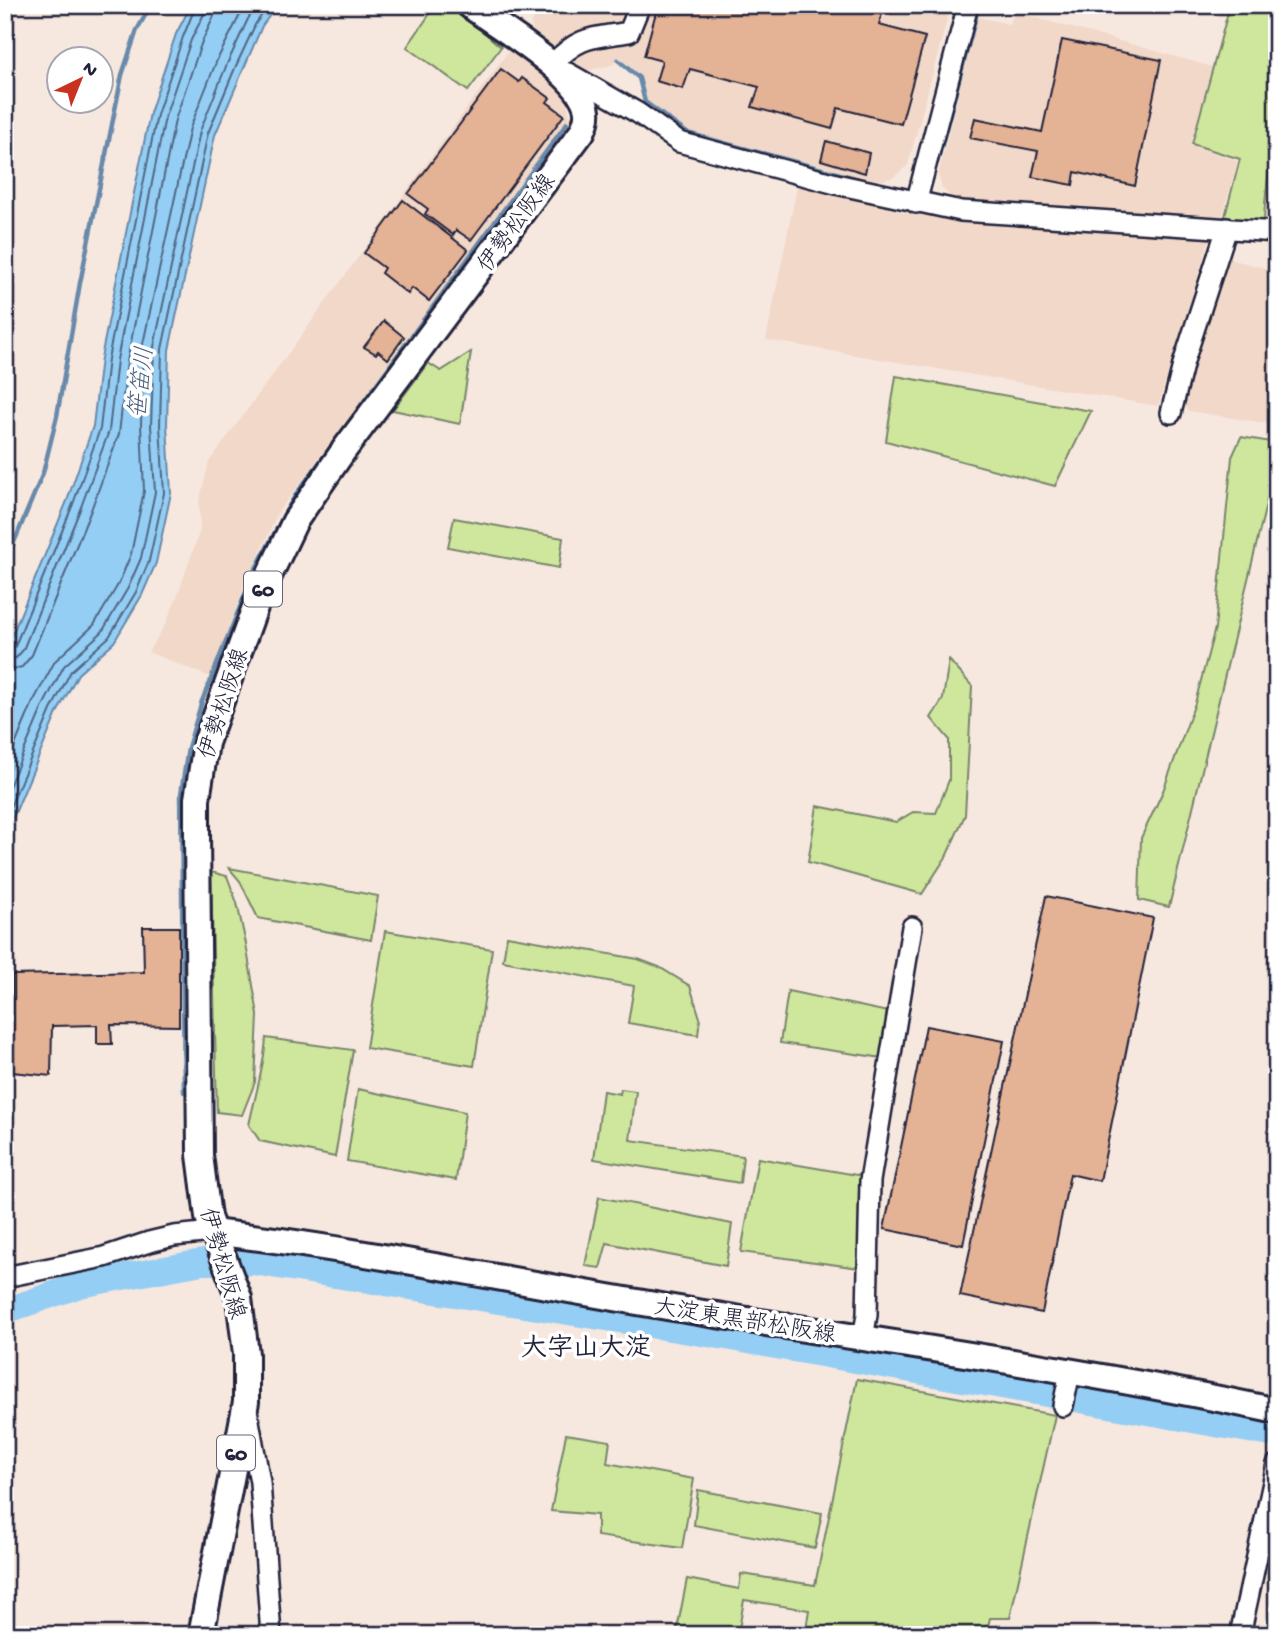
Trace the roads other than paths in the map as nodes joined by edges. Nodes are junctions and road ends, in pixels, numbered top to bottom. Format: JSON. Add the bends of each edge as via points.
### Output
{"nodes":[{"id":1,"x":469,"y":5,"type":"edge"},
{"id":2,"x":640,"y":5,"type":"edge"},
{"id":3,"x":968,"y":5,"type":"edge"},
{"id":4,"x":547,"y":60,"type":"junction"},
{"id":5,"x":629,"y":108,"type":"junction"},
{"id":6,"x":582,"y":132,"type":"junction"},
{"id":7,"x":916,"y":203,"type":"junction"},
{"id":8,"x":1227,"y":228,"type":"junction"},
{"id":9,"x":1277,"y":232,"type":"edge"},
{"id":10,"x":1171,"y":413,"type":"dead end"},
{"id":11,"x":912,"y":927,"type":"dead end"},
{"id":12,"x":221,"y":1252,"type":"junction"},
{"id":13,"x":5,"y":1277,"type":"edge"},
{"id":14,"x":863,"y":1338,"type":"junction"},
{"id":15,"x":1069,"y":1377,"type":"junction"},
{"id":16,"x":246,"y":1402,"type":"junction"},
{"id":17,"x":1063,"y":1406,"type":"dead end"},
{"id":18,"x":1277,"y":1411,"type":"edge"},
{"id":19,"x":1277,"y":1464,"type":"edge"},
{"id":20,"x":201,"y":1635,"type":"edge"},
{"id":21,"x":271,"y":1635,"type":"edge"},
{"id":22,"x":1240,"y":1635,"type":"edge"}],
"edges":[{"from":1,"to":4,"type":"main road"},
{"from":2,"to":4,"type":"street","via":[[629,32],[581,40]]},
{"from":3,"to":7,"type":"street"},
{"from":4,"to":5,"type":"street"},
{"from":4,"to":6,"type":"main road","via":[[585,103],[587,119]]},
{"from":5,"to":6,"type":"street","via":[[610,109]]},
{"from":5,"to":7,"type":"street","via":[[680,142]]},
{"from":6,"to":12,"type":"main road","name":"伊勢松阪線","number":"60","via":[[295,521],[272,566],[206,743],[197,799],[200,1155],[205,1200]]},
{"from":7,"to":8,"type":"street","via":[[974,212]]},
{"from":8,"to":9,"type":"street"},
{"from":8,"to":10,"type":"street"},
{"from":11,"to":14,"type":"street","via":[[870,1181]]},
{"from":12,"to":13,"type":"street","via":[[162,1239]]},
{"from":12,"to":14,"type":"main road","name":"大淀東黒部松阪線","via":[[291,1243]]},
{"from":12,"to":16,"type":"main road","name":"伊勢松阪線","number":"60","via":[[239,1298]]},
{"from":14,"to":15,"type":"main road","name":"大淀東黒部松阪線"},
{"from":15,"to":17,"type":"street"},
{"from":15,"to":18,"type":"main road","name":"大淀東黒部松阪線"},
{"from":16,"to":20,"type":"main road","name":"伊勢松阪線","number":"60"},
{"from":16,"to":21,"type":"street","via":[[260,1482]]},
{"from":19,"to":22,"type":"street"}]}
